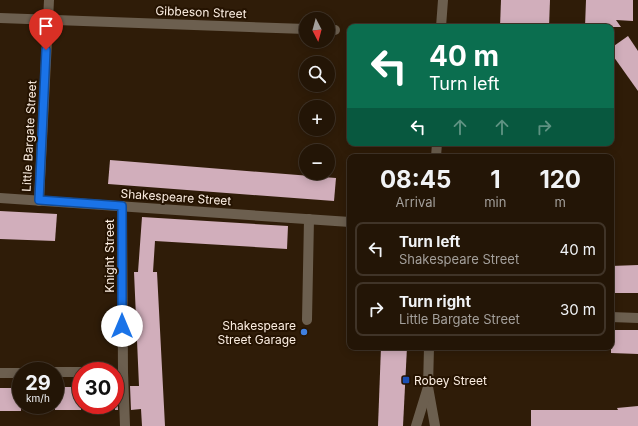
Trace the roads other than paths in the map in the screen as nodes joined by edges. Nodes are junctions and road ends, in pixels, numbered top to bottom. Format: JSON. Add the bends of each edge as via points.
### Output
{"nodes":[{"id":1,"x":49,"y":0,"type":"edge"},
{"id":2,"x":442,"y":0,"type":"edge"},
{"id":3,"x":0,"y":18,"type":"edge"},
{"id":4,"x":47,"y":20,"type":"junction"},
{"id":5,"x":441,"y":24,"type":"edge"},
{"id":6,"x":299,"y":29,"type":"edge"},
{"id":7,"x":0,"y":198,"type":"edge"},
{"id":8,"x":39,"y":200,"type":"junction"},
{"id":9,"x":122,"y":206,"type":"junction"},
{"id":10,"x":310,"y":219,"type":"junction"},
{"id":11,"x":347,"y":222,"type":"edge"},
{"id":12,"x":614,"y":317,"type":"edge"},
{"id":13,"x":638,"y":318,"type":"edge"},
{"id":14,"x":307,"y":320,"type":"dead end"},
{"id":15,"x":429,"y":350,"type":"edge"},
{"id":16,"x":119,"y":362,"type":"edge"},
{"id":17,"x":0,"y":373,"type":"edge"},
{"id":18,"x":12,"y":373,"type":"edge"},
{"id":19,"x":428,"y":387,"type":"junction"},
{"id":20,"x":124,"y":414,"type":"edge"},
{"id":21,"x":125,"y":426,"type":"edge"},
{"id":22,"x":416,"y":426,"type":"edge"},
{"id":23,"x":435,"y":426,"type":"edge"}],
"edges":[{"from":1,"to":4,"type":"street","name":"Little Bargate Street"},
{"from":2,"to":5,"type":"street"},
{"from":3,"to":4,"type":"street","name":"Gibbeson Street"},
{"from":4,"to":6,"type":"street","name":"Gibbeson Street"},
{"from":4,"to":8,"type":"street","name":"Little Bargate Street"},
{"from":7,"to":8,"type":"street","name":"Shakespeare Street"},
{"from":8,"to":9,"type":"street","name":"Shakespeare Street"},
{"from":9,"to":10,"type":"street","name":"Shakespeare Street"},
{"from":9,"to":16,"type":"street","name":"Knight Street"},
{"from":10,"to":11,"type":"street","name":"Shakespeare Street"},
{"from":10,"to":14,"type":"street"},
{"from":12,"to":13,"type":"street"},
{"from":15,"to":19,"type":"street"},
{"from":17,"to":18,"type":"street"},
{"from":19,"to":22,"type":"street"},
{"from":19,"to":23,"type":"street"},
{"from":20,"to":21,"type":"street","name":"Knight Street"}]}
